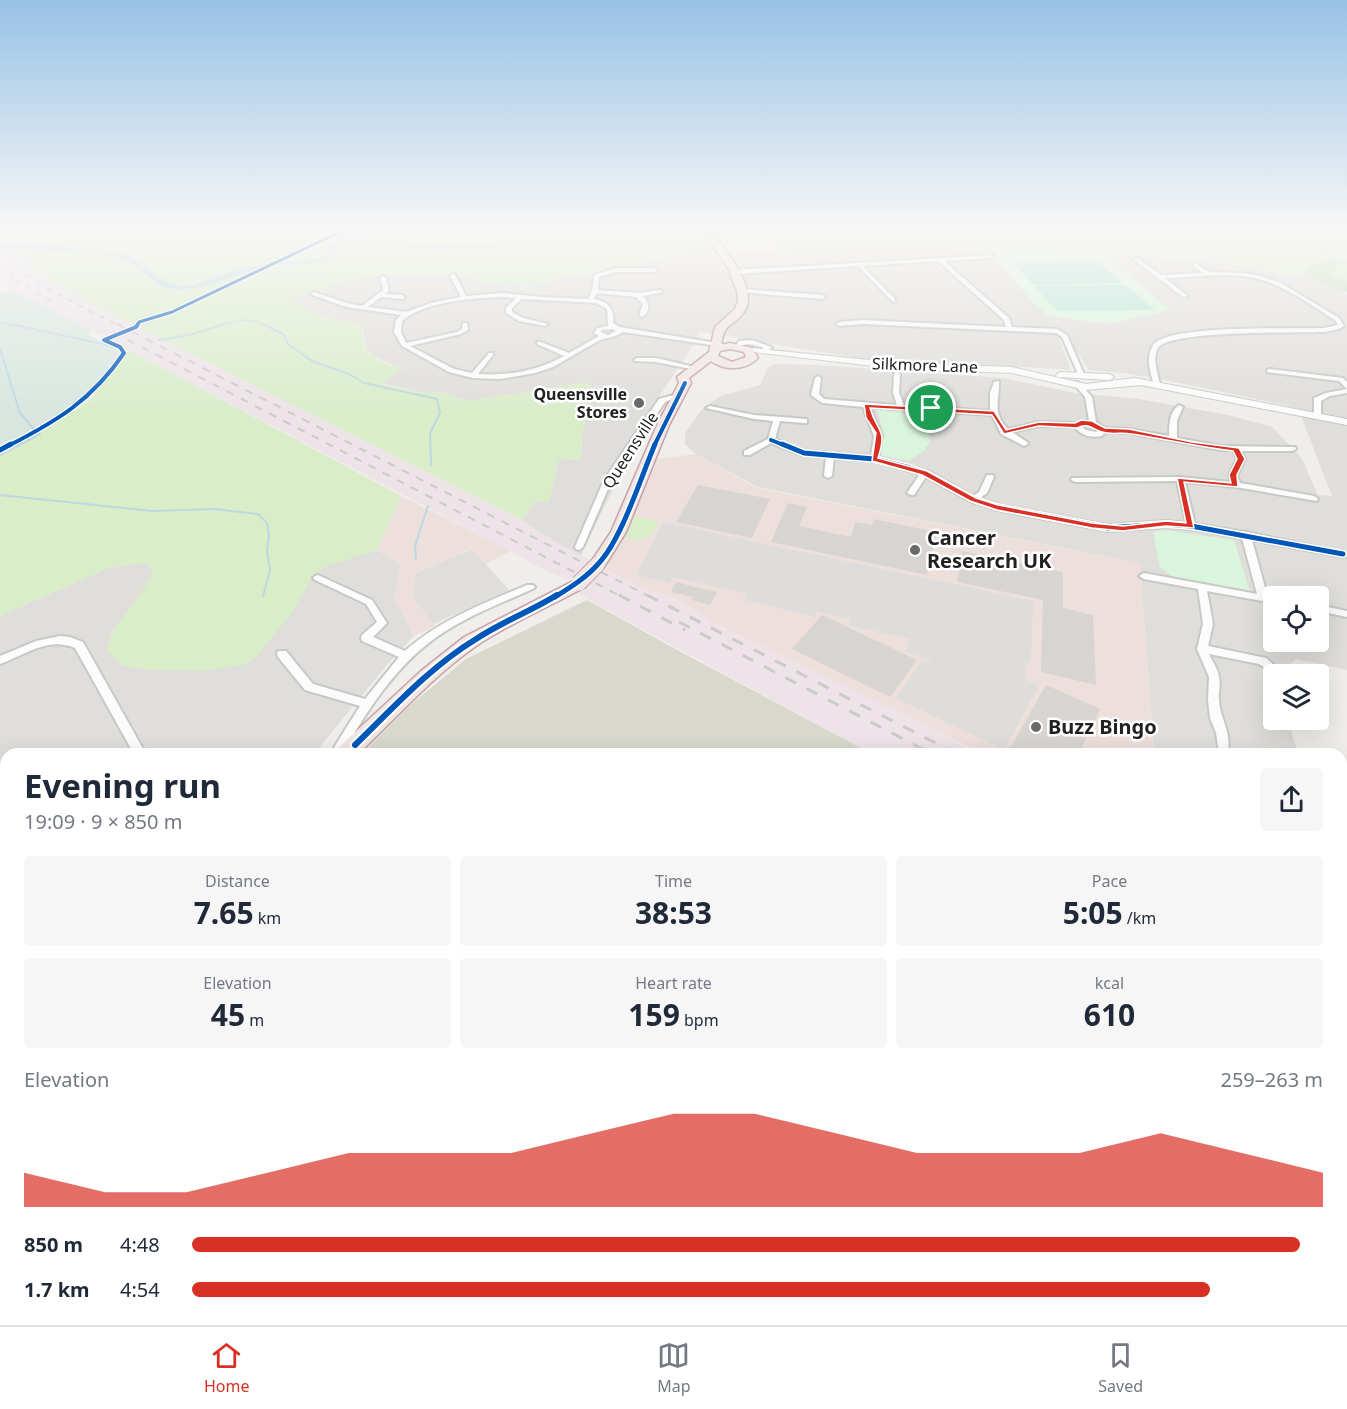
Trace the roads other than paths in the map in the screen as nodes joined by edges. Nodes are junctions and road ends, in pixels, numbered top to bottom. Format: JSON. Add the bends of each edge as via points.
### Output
{"nodes":[{"id":1,"x":386,"y":291,"type":"edge"},
{"id":2,"x":460,"y":291,"type":"edge"},
{"id":3,"x":596,"y":291,"type":"joint"},
{"id":4,"x":742,"y":291,"type":"joint"},
{"id":5,"x":884,"y":291,"type":"edge"},
{"id":6,"x":975,"y":291,"type":"edge"},
{"id":7,"x":1178,"y":291,"type":"edge"},
{"id":8,"x":1288,"y":291,"type":"edge"},
{"id":9,"x":660,"y":292,"type":"dead end"},
{"id":10,"x":312,"y":294,"type":"dead end"},
{"id":11,"x":638,"y":295,"type":"junction"},
{"id":12,"x":381,"y":296,"type":"junction"},
{"id":13,"x":1185,"y":296,"type":"dead end"},
{"id":14,"x":402,"y":297,"type":"dead end"},
{"id":15,"x":520,"y":297,"type":"junction"},
{"id":16,"x":822,"y":297,"type":"dead end"},
{"id":17,"x":464,"y":298,"type":"junction"},
{"id":18,"x":591,"y":299,"type":"junction"},
{"id":19,"x":892,"y":300,"type":"dead end"},
{"id":20,"x":362,"y":308,"type":"junction"},
{"id":21,"x":406,"y":314,"type":"junction"},
{"id":22,"x":642,"y":315,"type":"dead end"},
{"id":23,"x":731,"y":319,"type":"junction"},
{"id":24,"x":465,"y":324,"type":"dead end"},
{"id":25,"x":545,"y":324,"type":"dead end"},
{"id":26,"x":838,"y":324,"type":"dead end"},
{"id":27,"x":614,"y":326,"type":"junction"},
{"id":28,"x":1010,"y":329,"type":"junction"},
{"id":29,"x":599,"y":336,"type":"junction"},
{"id":30,"x":613,"y":336,"type":"junction"},
{"id":31,"x":539,"y":343,"type":"dead end"},
{"id":32,"x":405,"y":345,"type":"junction"},
{"id":33,"x":738,"y":347,"type":"junction"},
{"id":34,"x":714,"y":348,"type":"junction"},
{"id":35,"x":491,"y":354,"type":"dead end"},
{"id":36,"x":568,"y":355,"type":"junction"},
{"id":37,"x":812,"y":355,"type":"junction"},
{"id":38,"x":637,"y":360,"type":"dead end"},
{"id":39,"x":751,"y":360,"type":"junction"},
{"id":40,"x":729,"y":365,"type":"junction"},
{"id":41,"x":696,"y":368,"type":"junction"},
{"id":42,"x":1269,"y":371,"type":"dead end"},
{"id":43,"x":897,"y":374,"type":"dead end"},
{"id":44,"x":473,"y":376,"type":"junction"},
{"id":45,"x":818,"y":378,"type":"dead end"},
{"id":46,"x":1077,"y":379,"type":"junction"},
{"id":47,"x":997,"y":382,"type":"dead end"},
{"id":48,"x":1095,"y":382,"type":"junction"},
{"id":49,"x":685,"y":383,"type":"junction"},
{"id":50,"x":1156,"y":385,"type":"junction"},
{"id":51,"x":1347,"y":389,"type":"edge"},
{"id":52,"x":676,"y":396,"type":"junction"},
{"id":53,"x":1088,"y":397,"type":"junction"},
{"id":54,"x":866,"y":406,"type":"junction"},
{"id":55,"x":1179,"y":407,"type":"dead end"},
{"id":56,"x":711,"y":408,"type":"dead end"},
{"id":57,"x":902,"y":408,"type":"junction"},
{"id":58,"x":994,"y":413,"type":"junction"},
{"id":59,"x":1317,"y":416,"type":"junction"},
{"id":60,"x":777,"y":419,"type":"junction"},
{"id":61,"x":798,"y":422,"type":"dead end"},
{"id":62,"x":1347,"y":422,"type":"edge"},
{"id":63,"x":1092,"y":423,"type":"junction"},
{"id":64,"x":1077,"y":426,"type":"junction"},
{"id":65,"x":1103,"y":430,"type":"junction"},
{"id":66,"x":1004,"y":432,"type":"junction"},
{"id":67,"x":771,"y":440,"type":"junction"},
{"id":68,"x":1173,"y":440,"type":"junction"},
{"id":69,"x":1024,"y":444,"type":"dead end"},
{"id":70,"x":1236,"y":449,"type":"junction"},
{"id":71,"x":1292,"y":449,"type":"dead end"},
{"id":72,"x":764,"y":455,"type":"dead end"},
{"id":73,"x":830,"y":456,"type":"junction"},
{"id":74,"x":874,"y":459,"type":"junction"},
{"id":75,"x":1074,"y":470,"type":"dead end"},
{"id":76,"x":925,"y":473,"type":"junction"},
{"id":77,"x":828,"y":476,"type":"dead end"},
{"id":78,"x":990,"y":477,"type":"dead end"},
{"id":79,"x":1085,"y":479,"type":"junction"},
{"id":80,"x":1180,"y":479,"type":"junction"},
{"id":81,"x":1075,"y":480,"type":"dead end"},
{"id":82,"x":1236,"y":485,"type":"junction"},
{"id":83,"x":900,"y":486,"type":"dead end"},
{"id":84,"x":973,"y":499,"type":"junction"},
{"id":85,"x":1314,"y":500,"type":"dead end"},
{"id":86,"x":1191,"y":526,"type":"junction"},
{"id":87,"x":1246,"y":535,"type":"junction"},
{"id":88,"x":579,"y":547,"type":"dead end"},
{"id":89,"x":1343,"y":554,"type":"dead end"},
{"id":90,"x":1144,"y":576,"type":"dead end"},
{"id":91,"x":318,"y":578,"type":"dead end"},
{"id":92,"x":530,"y":587,"type":"dead end"},
{"id":93,"x":1202,"y":587,"type":"junction"},
{"id":94,"x":1263,"y":598,"type":"joint"},
{"id":95,"x":1329,"y":610,"type":"edge"},
{"id":96,"x":1347,"y":614,"type":"edge"},
{"id":97,"x":1202,"y":649,"type":"junction"},
{"id":98,"x":282,"y":654,"type":"dead end"},
{"id":99,"x":406,"y":656,"type":"junction"},
{"id":100,"x":0,"y":660,"type":"edge"},
{"id":101,"x":1269,"y":664,"type":"edge"},
{"id":102,"x":367,"y":704,"type":"junction"},
{"id":103,"x":137,"y":748,"type":"edge"},
{"id":104,"x":340,"y":748,"type":"edge"},
{"id":105,"x":352,"y":748,"type":"edge"},
{"id":106,"x":1223,"y":748,"type":"dead end"}],
"edges":[{"from":1,"to":12,"type":"street"},
{"from":2,"to":17,"type":"street"},
{"from":3,"to":11,"type":"street"},
{"from":3,"to":18,"type":"street"},
{"from":4,"to":16,"type":"street"},
{"from":4,"to":23,"type":"highway","via":[[741,309]]},
{"from":5,"to":19,"type":"street"},
{"from":6,"to":28,"type":"street","via":[[1007,319]]},
{"from":7,"to":13,"type":"street"},
{"from":8,"to":50,"type":"street","via":[[1337,319],[1341,326],[1168,339],[1153,352]]},
{"from":9,"to":11,"type":"street"},
{"from":10,"to":20,"type":"street"},
{"from":11,"to":22,"type":"street","via":[[646,305]]},
{"from":12,"to":14,"type":"street"},
{"from":12,"to":20,"type":"street"},
{"from":15,"to":17,"type":"street"},
{"from":15,"to":18,"type":"street"},
{"from":15,"to":25,"type":"street","via":[[509,313],[521,320]]},
{"from":17,"to":21,"type":"street"},
{"from":18,"to":27,"type":"street","via":[[609,307]]},
{"from":20,"to":21,"type":"street"},
{"from":21,"to":32,"type":"street","via":[[399,320],[396,332]]},
{"from":23,"to":33,"type":"highway","via":[[729,335]]},
{"from":23,"to":34,"type":"highway","via":[[724,322]]},
{"from":24,"to":32,"type":"street","via":[[465,330],[459,333]]},
{"from":26,"to":28,"type":"street"},
{"from":27,"to":29,"type":"street","via":[[597,330]]},
{"from":27,"to":30,"type":"street","via":[[620,333]]},
{"from":27,"to":34,"type":"street"},
{"from":28,"to":46,"type":"street","via":[[1061,333]]},
{"from":29,"to":30,"type":"street"},
{"from":29,"to":36,"type":"street"},
{"from":30,"to":34,"type":"street"},
{"from":31,"to":36,"type":"street"},
{"from":32,"to":44,"type":"street","via":[[455,372]]},
{"from":33,"to":34,"type":"highway"},
{"from":33,"to":37,"type":"street","name":"Silkmore Lane"},
{"from":33,"to":39,"type":"highway","via":[[752,354]]},
{"from":34,"to":40,"type":"highway","via":[[717,362]]},
{"from":34,"to":41,"type":"highway"},
{"from":35,"to":44,"type":"street"},
{"from":36,"to":44,"type":"street","via":[[543,369],[526,373]]},
{"from":37,"to":39,"type":"street","name":"Silkmore Lane"},
{"from":37,"to":46,"type":"street","name":"Silkmore Lane","via":[[892,366],[973,367]]},
{"from":38,"to":41,"type":"street"},
{"from":39,"to":40,"type":"highway"},
{"from":40,"to":49,"type":"highway","via":[[706,370]]},
{"from":41,"to":49,"type":"highway","via":[[683,377]]},
{"from":42,"to":51,"type":"street","via":[[1341,379]]},
{"from":43,"to":57,"type":"street","via":[[896,393]]},
{"from":45,"to":54,"type":"street","via":[[816,398]]},
{"from":46,"to":48,"type":"street","name":"Silkmore Lane"},
{"from":46,"to":53,"type":"street"},
{"from":47,"to":58,"type":"street"},
{"from":48,"to":50,"type":"street","name":"Silkmore Lane"},
{"from":48,"to":53,"type":"street"},
{"from":49,"to":52,"type":"highway"},
{"from":50,"to":59,"type":"street","name":"Silkmore Lane"},
{"from":51,"to":59,"type":"street","via":[[1320,397]]},
{"from":52,"to":88,"type":"street","name":"Queensville","via":[[662,401],[608,480]]},
{"from":52,"to":105,"type":"highway","bridge":true,"via":[[622,523],[597,566],[579,583],[454,653]]},
{"from":53,"to":63,"type":"street"},
{"from":54,"to":57,"type":"street"},
{"from":54,"to":74,"type":"street","via":[[880,433]]},
{"from":55,"to":68,"type":"street","via":[[1173,421]]},
{"from":56,"to":60,"type":"street"},
{"from":57,"to":58,"type":"street"},
{"from":58,"to":66,"type":"street"},
{"from":59,"to":62,"type":"street","name":"Silkmore Lane"},
{"from":60,"to":61,"type":"street"},
{"from":60,"to":67,"type":"street"},
{"from":63,"to":64,"type":"street","via":[[1081,422]]},
{"from":63,"to":65,"type":"street"},
{"from":64,"to":65,"type":"street","via":[[1090,434]]},
{"from":64,"to":66,"type":"street","via":[[1039,424]]},
{"from":65,"to":68,"type":"street"},
{"from":66,"to":69,"type":"street","via":[[1010,440]]},
{"from":67,"to":72,"type":"street","via":[[751,452]]},
{"from":67,"to":73,"type":"street","via":[[804,453]]},
{"from":68,"to":70,"type":"street"},
{"from":70,"to":71,"type":"street"},
{"from":70,"to":82,"type":"street","via":[[1241,459],[1233,475]]},
{"from":73,"to":74,"type":"street"},
{"from":73,"to":77,"type":"street"},
{"from":74,"to":76,"type":"street"},
{"from":75,"to":79,"type":"street"},
{"from":76,"to":83,"type":"street","via":[[912,491]]},
{"from":76,"to":84,"type":"street"},
{"from":78,"to":84,"type":"street","via":[[982,493]]},
{"from":79,"to":80,"type":"street"},
{"from":79,"to":81,"type":"street"},
{"from":80,"to":82,"type":"street"},
{"from":80,"to":86,"type":"street"},
{"from":82,"to":85,"type":"street"},
{"from":84,"to":86,"type":"street","via":[[1108,528]]},
{"from":86,"to":87,"type":"street"},
{"from":87,"to":89,"type":"street","via":[[1329,555]]},
{"from":87,"to":94,"type":"street"},
{"from":90,"to":93,"type":"street"},
{"from":91,"to":99,"type":"street","via":[[369,602],[382,623],[366,638]]},
{"from":92,"to":99,"type":"street","via":[[439,631]]},
{"from":93,"to":94,"type":"street"},
{"from":93,"to":97,"type":"street","via":[[1208,624]]},
{"from":95,"to":96,"type":"street"},
{"from":97,"to":101,"type":"street","via":[[1264,658]]},
{"from":97,"to":106,"type":"street","via":[[1214,677],[1213,700]]},
{"from":98,"to":102,"type":"street","via":[[309,687]]},
{"from":99,"to":102,"type":"street"},
{"from":100,"to":103,"type":"street","via":[[45,642],[65,640],[79,645]]},
{"from":102,"to":104,"type":"street"}]}
